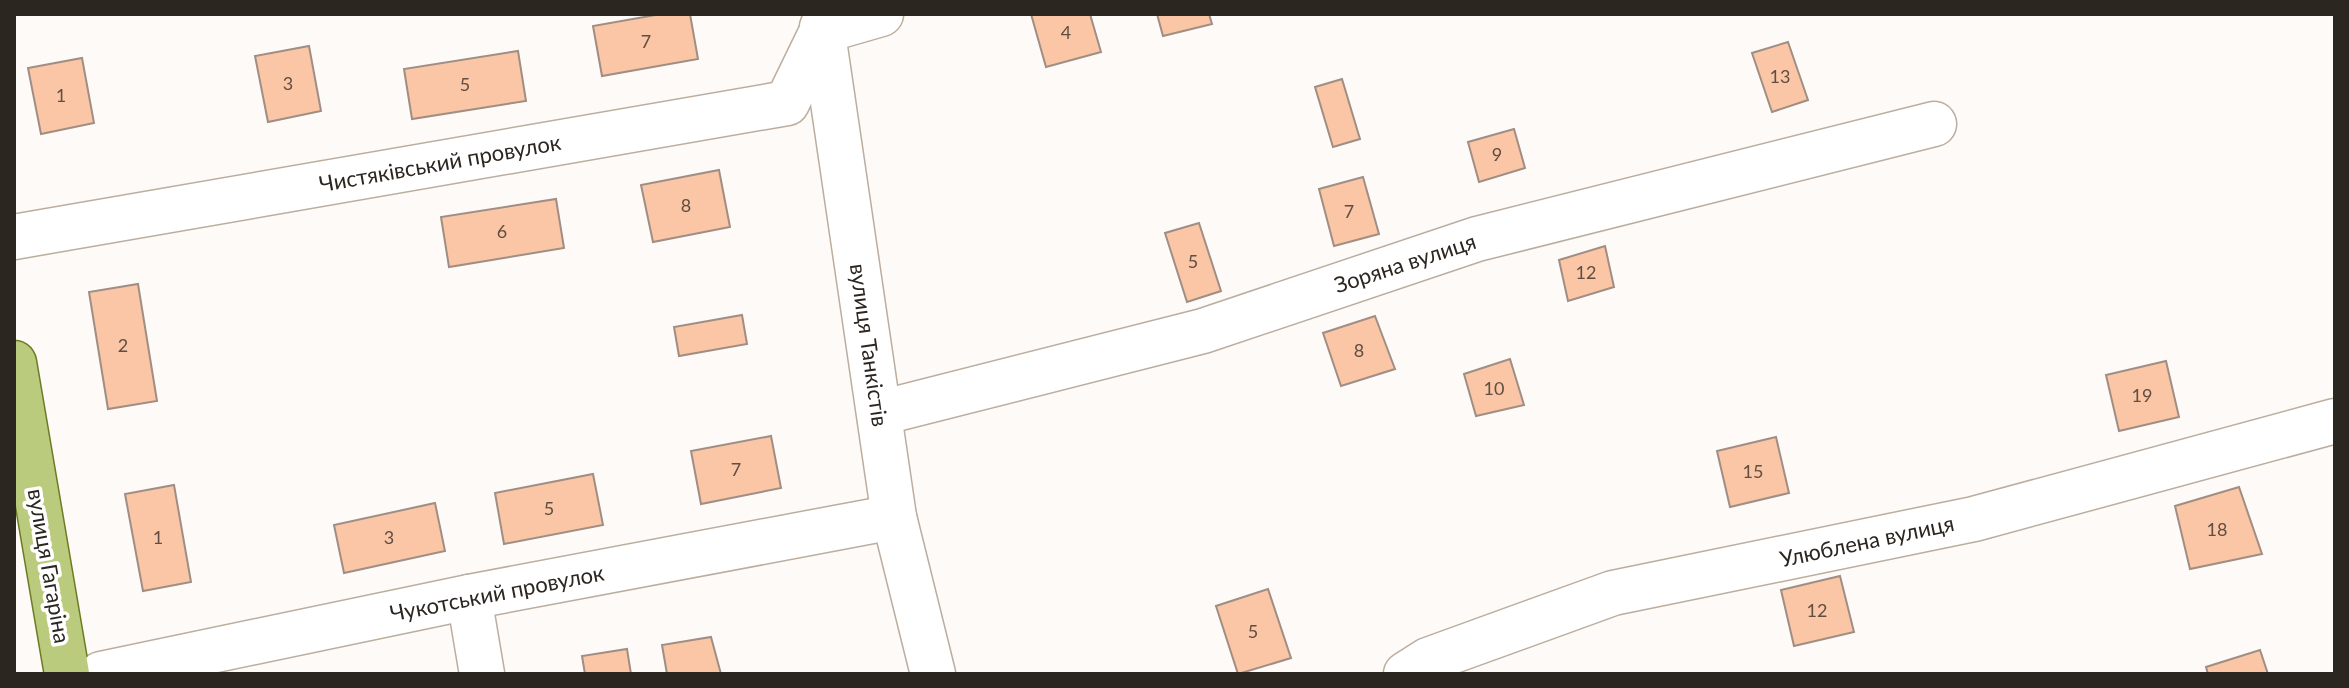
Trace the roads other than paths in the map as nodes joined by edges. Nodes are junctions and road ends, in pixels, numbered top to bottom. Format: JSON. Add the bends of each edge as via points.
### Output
{"nodes":[{"id":1,"x":881,"y":14,"type":"edge"},
{"id":2,"x":821,"y":23,"type":"edge"},
{"id":3,"x":1934,"y":124,"type":"dead end"},
{"id":4,"x":14,"y":237,"type":"edge"},
{"id":5,"x":14,"y":363,"type":"edge"},
{"id":6,"x":880,"y":413,"type":"junction"},
{"id":7,"x":2335,"y":421,"type":"edge"},
{"id":8,"x":894,"y":517,"type":"junction"},
{"id":9,"x":469,"y":597,"type":"junction"},
{"id":10,"x":67,"y":674,"type":"edge"},
{"id":11,"x":101,"y":674,"type":"edge"},
{"id":12,"x":482,"y":674,"type":"edge"},
{"id":13,"x":933,"y":674,"type":"edge"},
{"id":14,"x":1406,"y":674,"type":"edge"}],
"edges":[{"from":1,"to":2,"type":"street"},
{"from":2,"to":4,"type":"street","name":"Чистяківський провулок","via":[[787,103]]},
{"from":2,"to":6,"type":"street","name":"вулиця Танкістів"},
{"from":3,"to":6,"type":"street","name":"Зоряна вулиця","via":[[1477,239],[1203,331]]},
{"from":5,"to":10,"type":"main road","name":"вулиця Гагаріна"},
{"from":6,"to":8,"type":"street","name":"вулиця Танкістів"},
{"from":7,"to":14,"type":"street","name":"Улюблена вулиця","via":[[1974,519],[1613,593],[1428,660]]},
{"from":8,"to":9,"type":"street","name":"Чукотський провулок"},
{"from":8,"to":13,"type":"street","name":"вулиця Танкістів"},
{"from":9,"to":11,"type":"street","name":"Чукотський провулок"},
{"from":9,"to":12,"type":"street"}]}
